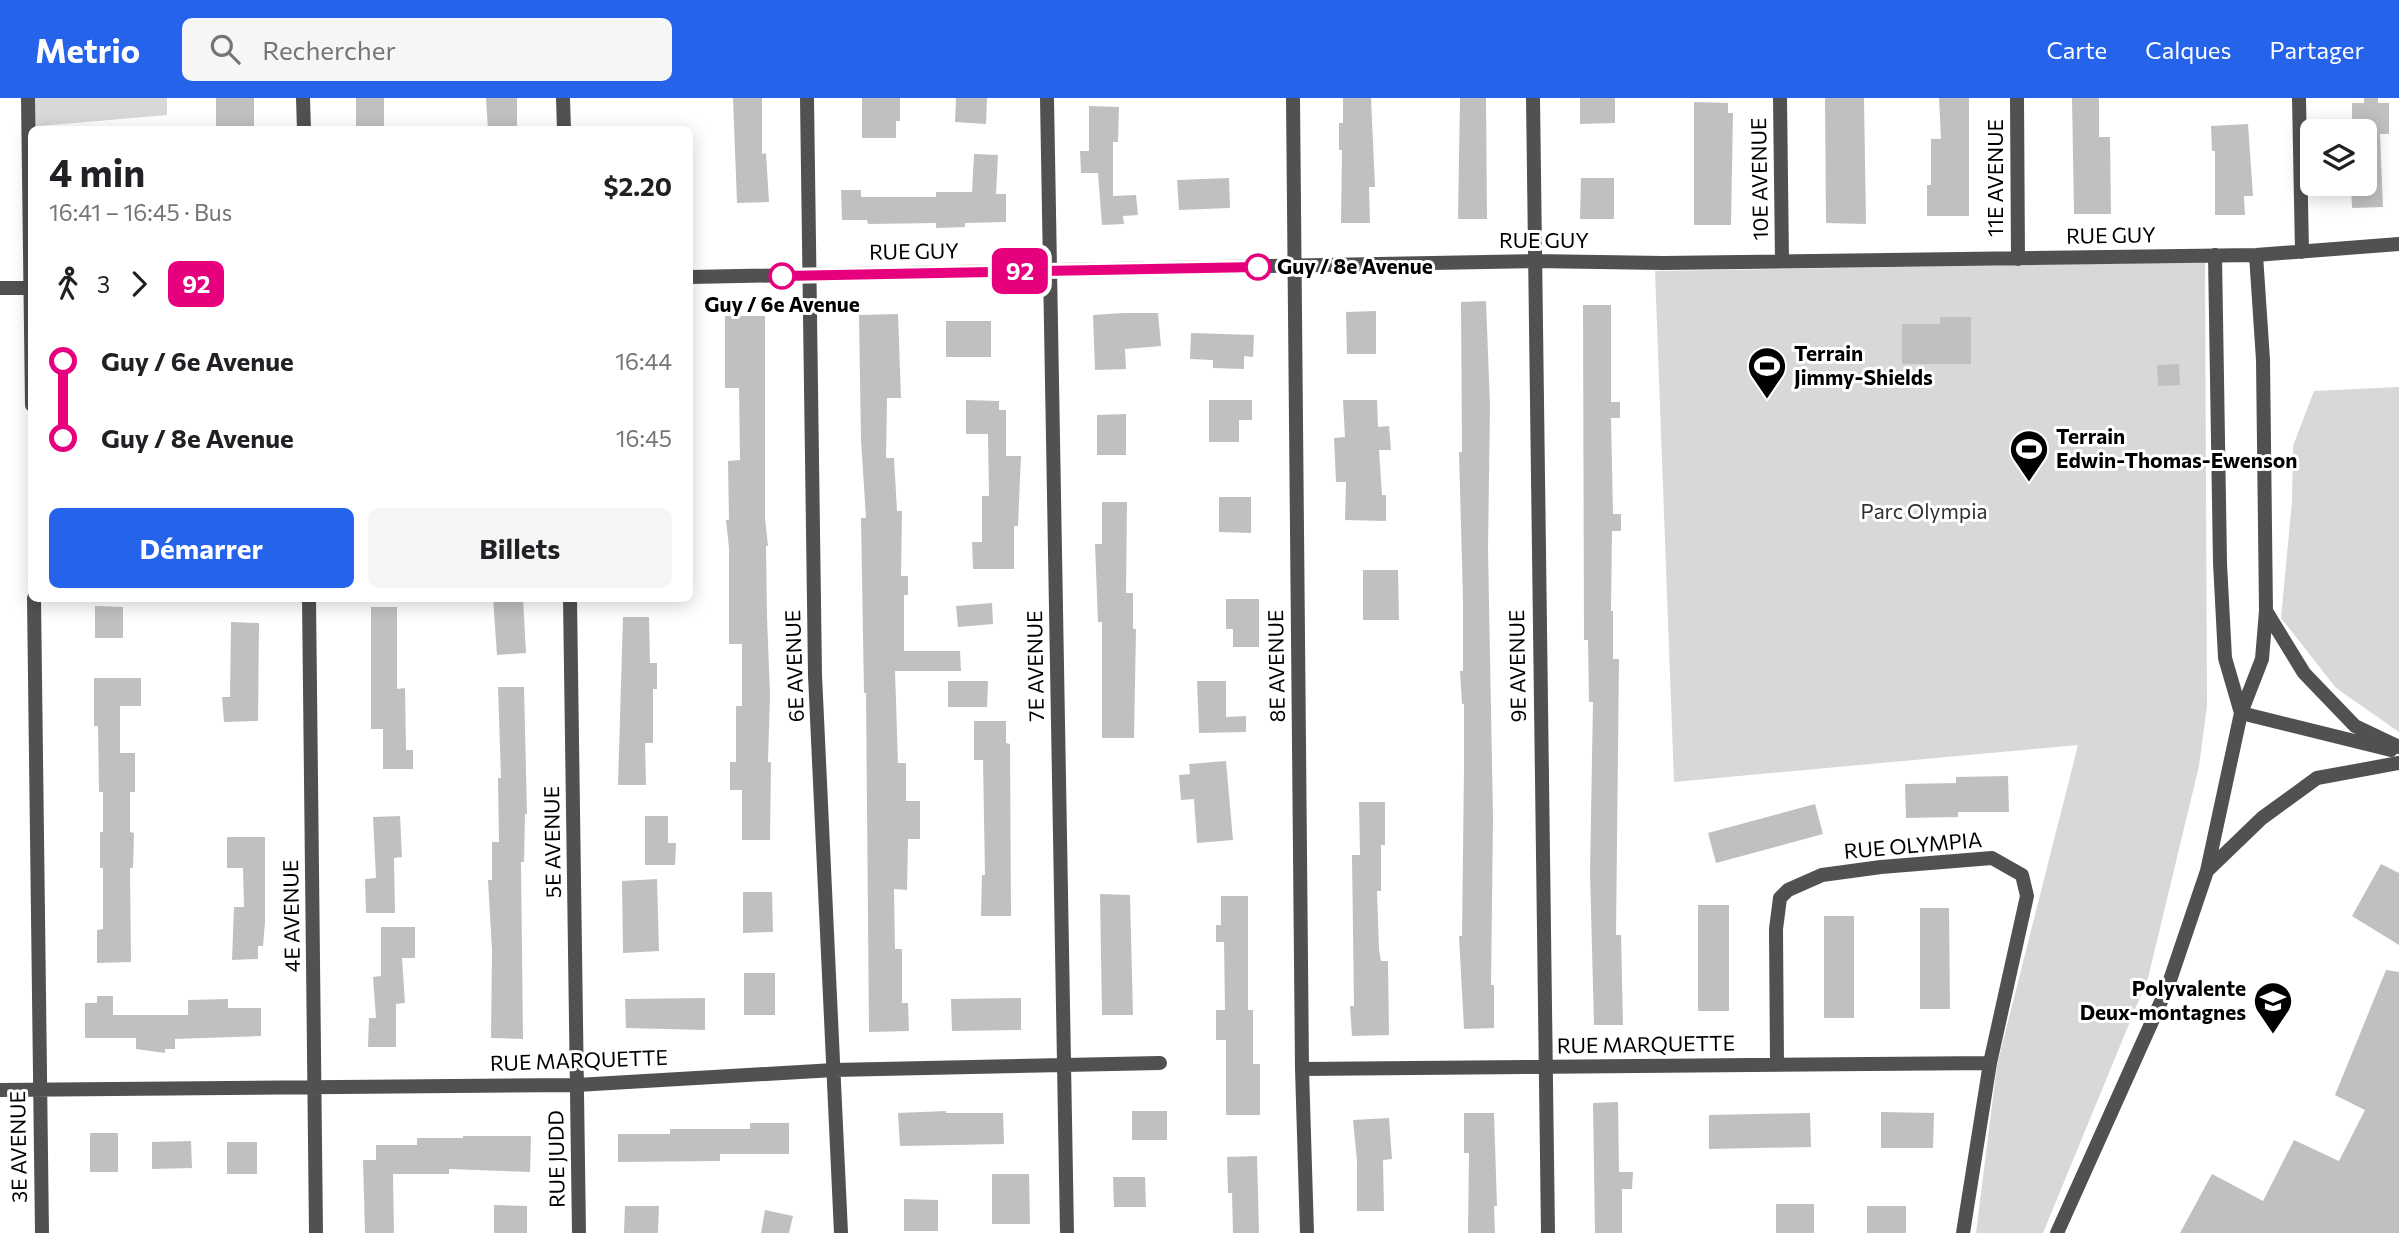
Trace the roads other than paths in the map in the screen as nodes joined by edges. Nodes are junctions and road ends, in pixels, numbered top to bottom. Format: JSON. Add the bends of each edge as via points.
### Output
{"nodes":[{"id":1,"x":28,"y":98,"type":"edge"},
{"id":2,"x":303,"y":98,"type":"edge"},
{"id":3,"x":563,"y":98,"type":"edge"},
{"id":4,"x":807,"y":98,"type":"edge"},
{"id":5,"x":1047,"y":98,"type":"edge"},
{"id":6,"x":1293,"y":98,"type":"edge"},
{"id":7,"x":1533,"y":98,"type":"edge"},
{"id":8,"x":1780,"y":98,"type":"edge"},
{"id":9,"x":2017,"y":98,"type":"edge"},
{"id":10,"x":2299,"y":98,"type":"edge"},
{"id":11,"x":28,"y":126,"type":"edge"},
{"id":12,"x":304,"y":126,"type":"edge"},
{"id":13,"x":564,"y":126,"type":"edge"},
{"id":14,"x":2399,"y":244,"type":"edge"},
{"id":15,"x":2302,"y":252,"type":"junction"},
{"id":16,"x":2215,"y":255,"type":"junction"},
{"id":17,"x":2256,"y":255,"type":"junction"},
{"id":18,"x":2018,"y":259,"type":"junction"},
{"id":19,"x":1782,"y":260,"type":"junction"},
{"id":20,"x":1534,"y":261,"type":"junction"},
{"id":21,"x":1293,"y":267,"type":"junction"},
{"id":22,"x":1050,"y":270,"type":"junction"},
{"id":23,"x":809,"y":275,"type":"junction"},
{"id":24,"x":693,"y":277,"type":"edge"},
{"id":25,"x":0,"y":288,"type":"edge"},
{"id":26,"x":28,"y":288,"type":"edge"},
{"id":27,"x":34,"y":602,"type":"edge"},
{"id":28,"x":309,"y":602,"type":"edge"},
{"id":29,"x":570,"y":602,"type":"edge"},
{"id":30,"x":2266,"y":611,"type":"junction"},
{"id":31,"x":2241,"y":713,"type":"junction"},
{"id":32,"x":2399,"y":747,"type":"edge"},
{"id":33,"x":2399,"y":752,"type":"edge"},
{"id":34,"x":2399,"y":763,"type":"edge"},
{"id":35,"x":2207,"y":871,"type":"junction"},
{"id":36,"x":1160,"y":1063,"type":"dead end"},
{"id":37,"x":1990,"y":1063,"type":"junction"},
{"id":38,"x":1777,"y":1064,"type":"junction"},
{"id":39,"x":1063,"y":1065,"type":"junction"},
{"id":40,"x":1545,"y":1067,"type":"junction"},
{"id":41,"x":1302,"y":1069,"type":"junction"},
{"id":42,"x":834,"y":1070,"type":"junction"},
{"id":43,"x":577,"y":1085,"type":"junction"},
{"id":44,"x":314,"y":1087,"type":"junction"},
{"id":45,"x":39,"y":1089,"type":"junction"},
{"id":46,"x":0,"y":1090,"type":"edge"},
{"id":47,"x":42,"y":1233,"type":"edge"},
{"id":48,"x":316,"y":1233,"type":"edge"},
{"id":49,"x":579,"y":1233,"type":"edge"},
{"id":50,"x":841,"y":1233,"type":"edge"},
{"id":51,"x":1067,"y":1233,"type":"edge"},
{"id":52,"x":1307,"y":1233,"type":"edge"},
{"id":53,"x":1548,"y":1233,"type":"edge"},
{"id":54,"x":1963,"y":1233,"type":"edge"},
{"id":55,"x":2057,"y":1233,"type":"edge"}],
"edges":[{"from":1,"to":11,"type":"street"},
{"from":2,"to":12,"type":"street"},
{"from":3,"to":13,"type":"street"},
{"from":4,"to":23,"type":"street","name":"6E AVENUE"},
{"from":5,"to":22,"type":"street","name":"7E AVENUE"},
{"from":6,"to":21,"type":"street","name":"8E AVENUE"},
{"from":7,"to":20,"type":"street","name":"9E AVENUE"},
{"from":8,"to":19,"type":"street","name":"10E AVENUE"},
{"from":9,"to":18,"type":"street","name":"11E AVENUE"},
{"from":10,"to":15,"type":"street"},
{"from":14,"to":15,"type":"street","name":"RUE GUY"},
{"from":15,"to":17,"type":"street","name":"RUE GUY"},
{"from":16,"to":17,"type":"street","name":"RUE GUY"},
{"from":16,"to":18,"type":"street","name":"RUE GUY"},
{"from":16,"to":31,"type":"street","via":[[2225,658]]},
{"from":17,"to":30,"type":"street","via":[[2263,360]]},
{"from":18,"to":19,"type":"street","name":"RUE GUY"},
{"from":19,"to":20,"type":"street","name":"RUE GUY"},
{"from":20,"to":21,"type":"street","name":"RUE GUY"},
{"from":20,"to":40,"type":"street","name":"9E AVENUE"},
{"from":21,"to":22,"type":"street","name":"RUE GUY"},
{"from":21,"to":41,"type":"street","name":"8E AVENUE"},
{"from":22,"to":23,"type":"street","name":"RUE GUY"},
{"from":22,"to":39,"type":"street","name":"7E AVENUE"},
{"from":23,"to":24,"type":"street","name":"RUE GUY"},
{"from":23,"to":42,"type":"street","name":"6E AVENUE","via":[[815,675]]},
{"from":25,"to":26,"type":"street"},
{"from":27,"to":45,"type":"street","name":"3E AVENUE"},
{"from":28,"to":44,"type":"street","name":"4E AVENUE"},
{"from":29,"to":43,"type":"street","name":"5E AVENUE"},
{"from":30,"to":31,"type":"street","via":[[2262,659]]},
{"from":30,"to":32,"type":"street","via":[[2304,673],[2354,726]]},
{"from":31,"to":33,"type":"street"},
{"from":31,"to":35,"type":"street"},
{"from":34,"to":35,"type":"street","via":[[2317,778],[2262,818]]},
{"from":35,"to":55,"type":"street","via":[[2168,986]]},
{"from":36,"to":39,"type":"street","name":"RUE MARQUETTE"},
{"from":37,"to":38,"type":"street","name":"RUE MARQUETTE"},
{"from":37,"to":38,"type":"street","name":"RUE OLYMPIA","via":[[2027,896],[2022,875],[1992,858],[1822,875],[1788,890],[1780,898],[1776,929]]},
{"from":37,"to":54,"type":"street","name":"RUE OLYMPIA"},
{"from":38,"to":40,"type":"street","name":"RUE MARQUETTE"},
{"from":39,"to":42,"type":"street","name":"RUE MARQUETTE"},
{"from":39,"to":51,"type":"street","name":"7E AVENUE"},
{"from":40,"to":41,"type":"street","name":"RUE MARQUETTE"},
{"from":40,"to":53,"type":"street","name":"9E AVENUE"},
{"from":41,"to":52,"type":"street","name":"8E AVENUE"},
{"from":42,"to":43,"type":"street","name":"RUE MARQUETTE"},
{"from":42,"to":50,"type":"street","name":"6E AVENUE"},
{"from":43,"to":44,"type":"street","name":"RUE MARQUETTE"},
{"from":43,"to":49,"type":"street","name":"RUE JUDD"},
{"from":44,"to":45,"type":"street","name":"RUE MARQUETTE"},
{"from":44,"to":48,"type":"street","name":"4E AVENUE"},
{"from":45,"to":46,"type":"street","name":"RUE MARQUETTE"},
{"from":45,"to":47,"type":"street","name":"3E AVENUE"}]}
